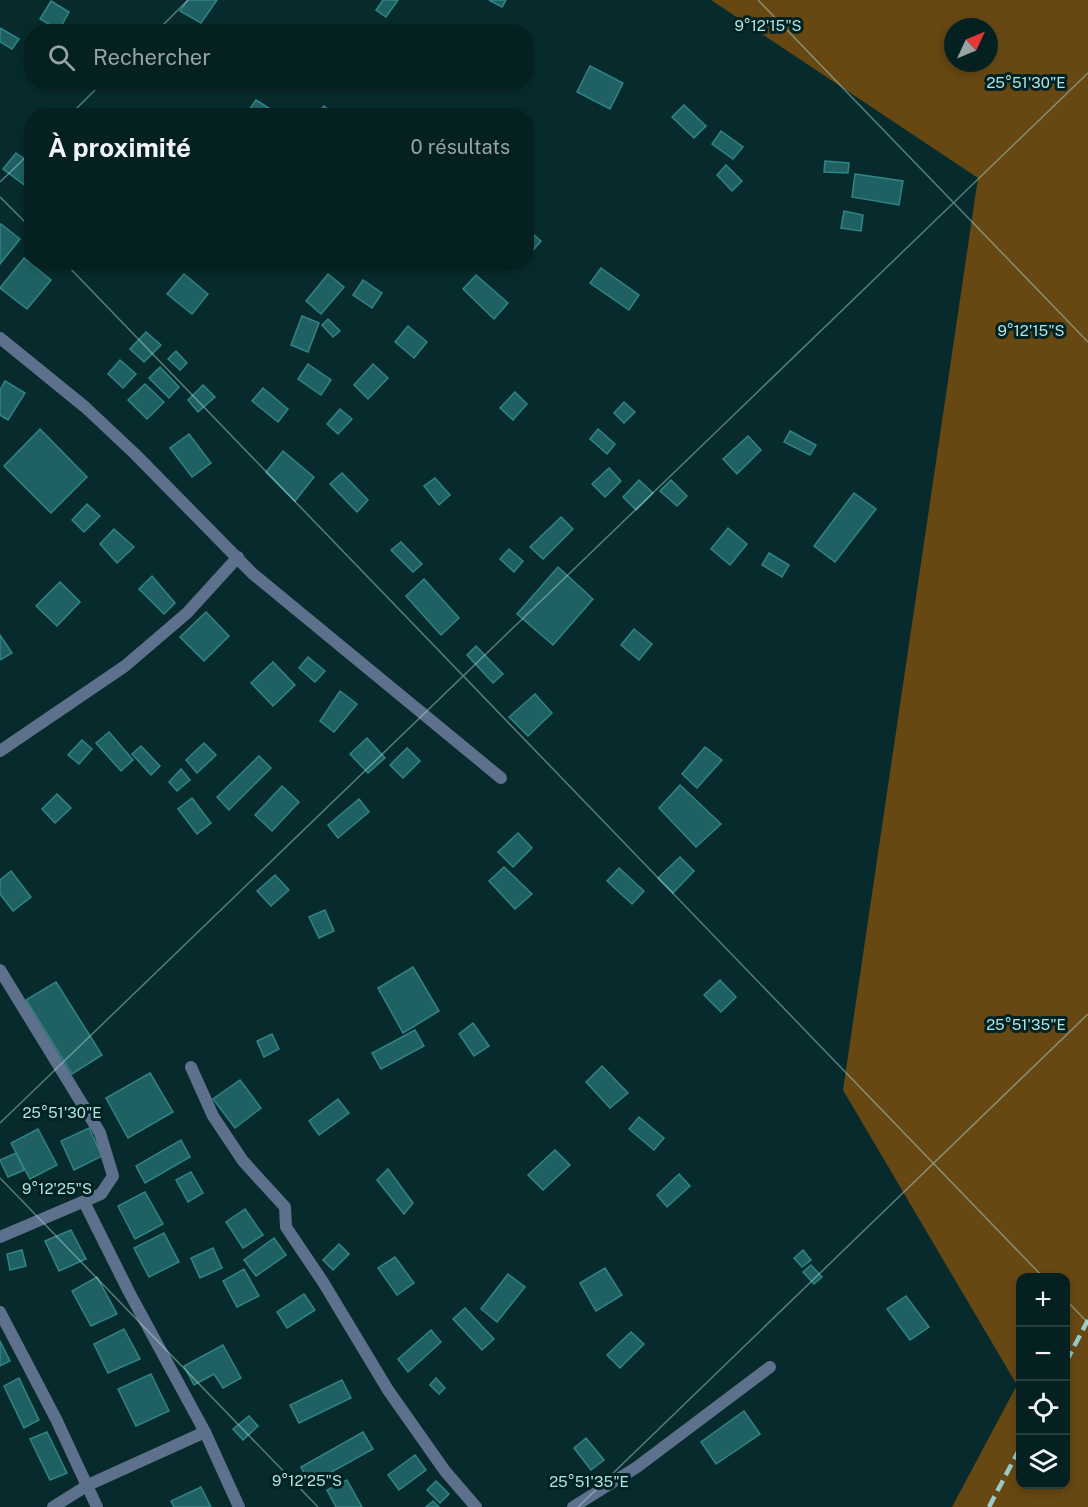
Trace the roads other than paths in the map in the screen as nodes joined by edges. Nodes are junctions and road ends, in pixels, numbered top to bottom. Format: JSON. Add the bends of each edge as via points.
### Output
{"nodes":[{"id":1,"x":0,"y":338,"type":"edge"},
{"id":2,"x":238,"y":557,"type":"junction"},
{"id":3,"x":0,"y":751,"type":"edge"},
{"id":4,"x":501,"y":778,"type":"dead end"},
{"id":5,"x":0,"y":970,"type":"edge"},
{"id":6,"x":191,"y":1067,"type":"dead end"},
{"id":7,"x":84,"y":1202,"type":"junction"},
{"id":8,"x":0,"y":1237,"type":"edge"},
{"id":9,"x":0,"y":1312,"type":"edge"},
{"id":10,"x":770,"y":1367,"type":"dead end"},
{"id":11,"x":205,"y":1432,"type":"junction"},
{"id":12,"x":88,"y":1485,"type":"junction"},
{"id":13,"x":53,"y":1507,"type":"edge"},
{"id":14,"x":97,"y":1507,"type":"edge"},
{"id":15,"x":239,"y":1507,"type":"edge"},
{"id":16,"x":476,"y":1507,"type":"edge"},
{"id":17,"x":573,"y":1507,"type":"edge"}],
"edges":[{"from":1,"to":2,"type":"street","via":[[85,407]]},
{"from":2,"to":3,"type":"street","via":[[187,613],[125,666]]},
{"from":2,"to":4,"type":"street","via":[[311,623]]},
{"from":5,"to":7,"type":"street","via":[[100,1132],[113,1176],[101,1194]]},
{"from":6,"to":16,"type":"street","via":[[213,1116],[243,1161],[285,1207],[286,1227],[388,1390],[445,1471]]},
{"from":7,"to":8,"type":"street"},
{"from":7,"to":11,"type":"street"},
{"from":9,"to":12,"type":"street"},
{"from":10,"to":17,"type":"street","via":[[637,1467]]},
{"from":11,"to":12,"type":"street"},
{"from":11,"to":15,"type":"street"},
{"from":12,"to":13,"type":"street"},
{"from":12,"to":14,"type":"street"}]}
